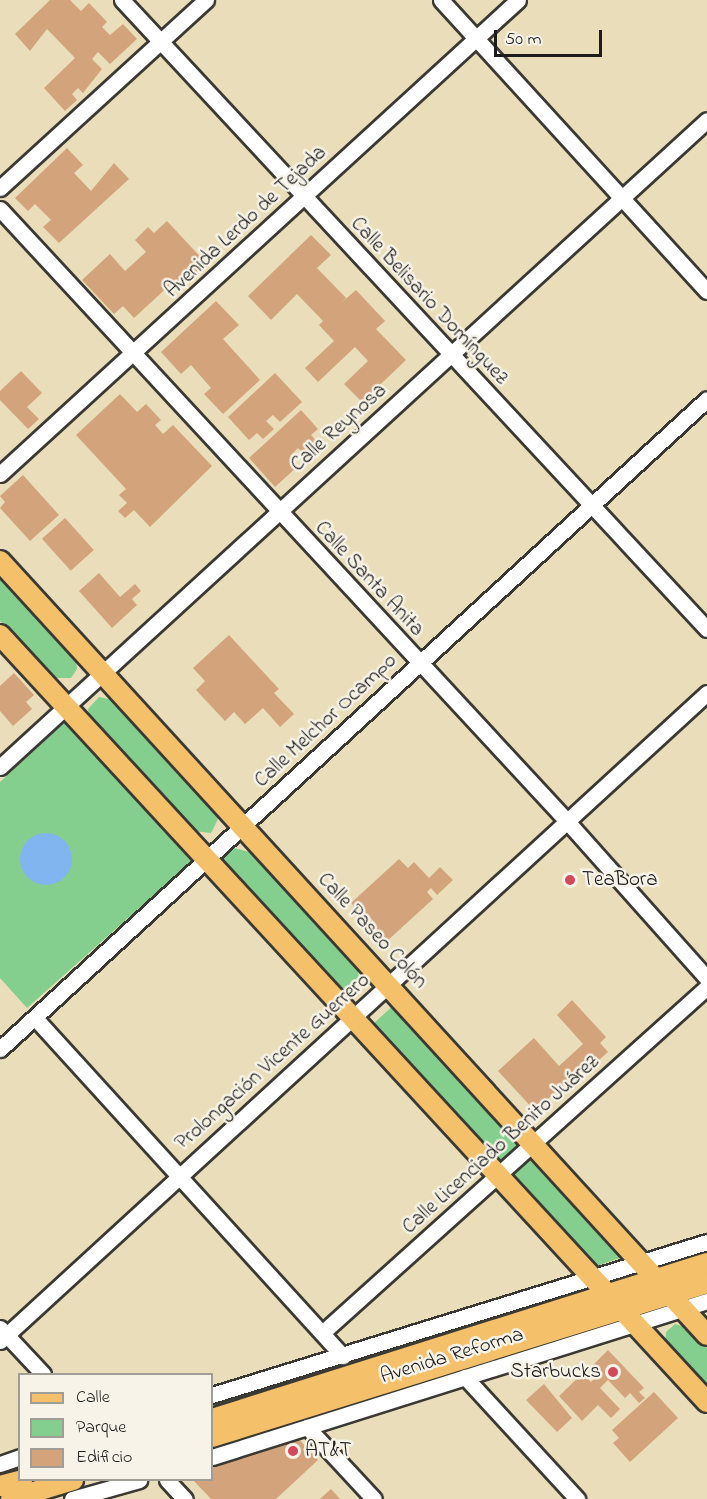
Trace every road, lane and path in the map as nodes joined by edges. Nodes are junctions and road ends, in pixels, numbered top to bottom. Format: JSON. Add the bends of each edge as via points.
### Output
{"nodes":[{"id":1,"x":123,"y":0,"type":"edge"},
{"id":2,"x":206,"y":0,"type":"edge"},
{"id":3,"x":441,"y":0,"type":"edge"},
{"id":4,"x":518,"y":0,"type":"edge"},
{"id":5,"x":476,"y":39,"type":"junction"},
{"id":6,"x":161,"y":42,"type":"junction"},
{"id":7,"x":707,"y":120,"type":"edge"},
{"id":8,"x":0,"y":188,"type":"edge"},
{"id":9,"x":304,"y":197,"type":"junction"},
{"id":10,"x":622,"y":199,"type":"junction"},
{"id":11,"x":0,"y":209,"type":"edge"},
{"id":12,"x":707,"y":291,"type":"edge"},
{"id":13,"x":134,"y":353,"type":"junction"},
{"id":14,"x":452,"y":356,"type":"junction"},
{"id":15,"x":707,"y":399,"type":"edge"},
{"id":16,"x":0,"y":474,"type":"edge"},
{"id":17,"x":590,"y":504,"type":"junction"},
{"id":18,"x":278,"y":512,"type":"junction"},
{"id":19,"x":0,"y":561,"type":"edge"},
{"id":20,"x":707,"y":629,"type":"edge"},
{"id":21,"x":0,"y":635,"type":"edge"},
{"id":22,"x":418,"y":663,"type":"junction"},
{"id":23,"x":101,"y":672,"type":"junction"},
{"id":24,"x":707,"y":693,"type":"edge"},
{"id":25,"x":65,"y":706,"type":"junction"},
{"id":26,"x":0,"y":767,"type":"edge"},
{"id":27,"x":567,"y":820,"type":"junction"},
{"id":28,"x":243,"y":828,"type":"junction"},
{"id":29,"x":207,"y":860,"type":"junction"},
{"id":30,"x":707,"y":978,"type":"edge"},
{"id":31,"x":389,"y":984,"type":"junction"},
{"id":32,"x":707,"y":987,"type":"edge"},
{"id":33,"x":36,"y":1018,"type":"junction"},
{"id":34,"x":352,"y":1018,"type":"junction"},
{"id":35,"x":0,"y":1049,"type":"edge"},
{"id":36,"x":534,"y":1145,"type":"junction"},
{"id":37,"x":178,"y":1177,"type":"junction"},
{"id":38,"x":500,"y":1177,"type":"junction"},
{"id":39,"x":707,"y":1242,"type":"edge"},
{"id":40,"x":641,"y":1262,"type":"junction"},
{"id":41,"x":707,"y":1263,"type":"edge"},
{"id":42,"x":593,"y":1278,"type":"junction"},
{"id":43,"x":656,"y":1279,"type":"junction"},
{"id":44,"x":707,"y":1282,"type":"edge"},
{"id":45,"x":608,"y":1294,"type":"junction"},
{"id":46,"x":676,"y":1301,"type":"junction"},
{"id":47,"x":707,"y":1301,"type":"edge"},
{"id":48,"x":622,"y":1310,"type":"junction"},
{"id":49,"x":635,"y":1324,"type":"junction"},
{"id":50,"x":322,"y":1333,"type":"junction"},
{"id":51,"x":2,"y":1334,"type":"edge"},
{"id":52,"x":707,"y":1335,"type":"edge"},
{"id":53,"x":343,"y":1356,"type":"junction"},
{"id":54,"x":42,"y":1373,"type":"edge"},
{"id":55,"x":465,"y":1377,"type":"junction"},
{"id":56,"x":213,"y":1395,"type":"edge"},
{"id":57,"x":707,"y":1402,"type":"edge"},
{"id":58,"x":213,"y":1406,"type":"edge"},
{"id":59,"x":253,"y":1406,"type":"junction"},
{"id":60,"x":213,"y":1419,"type":"edge"},
{"id":61,"x":308,"y":1427,"type":"junction"},
{"id":62,"x":213,"y":1437,"type":"edge"},
{"id":63,"x":213,"y":1457,"type":"edge"},
{"id":64,"x":18,"y":1458,"type":"edge"},
{"id":65,"x":0,"y":1464,"type":"edge"},
{"id":66,"x":18,"y":1480,"type":"edge"},
{"id":67,"x":67,"y":1481,"type":"edge"},
{"id":68,"x":132,"y":1481,"type":"edge"},
{"id":69,"x":169,"y":1481,"type":"edge"},
{"id":70,"x":0,"y":1486,"type":"edge"},
{"id":71,"x":11,"y":1499,"type":"edge"},
{"id":72,"x":72,"y":1499,"type":"edge"},
{"id":73,"x":185,"y":1499,"type":"edge"},
{"id":74,"x":374,"y":1499,"type":"edge"},
{"id":75,"x":577,"y":1499,"type":"edge"}],
"edges":[{"from":1,"to":6,"type":"street","name":"Calle Belisario Domínguez"},
{"from":2,"to":6,"type":"street"},
{"from":3,"to":5,"type":"street"},
{"from":4,"to":5,"type":"street","name":"Avenida Lerdo de Tejada"},
{"from":5,"to":9,"type":"street","name":"Avenida Lerdo de Tejada"},
{"from":5,"to":10,"type":"street"},
{"from":6,"to":8,"type":"street"},
{"from":6,"to":9,"type":"street","name":"Calle Belisario Domínguez"},
{"from":7,"to":10,"type":"street","name":"Calle Reynosa"},
{"from":9,"to":13,"type":"street","name":"Avenida Lerdo de Tejada"},
{"from":9,"to":14,"type":"street","name":"Calle Belisario Domínguez"},
{"from":10,"to":12,"type":"street"},
{"from":10,"to":14,"type":"street","name":"Calle Reynosa"},
{"from":11,"to":13,"type":"street","name":"Calle Santa Anita"},
{"from":13,"to":16,"type":"street","name":"Avenida Lerdo de Tejada"},
{"from":13,"to":18,"type":"street","name":"Calle Santa Anita"},
{"from":14,"to":17,"type":"street","name":"Calle Belisario Domínguez"},
{"from":14,"to":18,"type":"street","name":"Calle Reynosa"},
{"from":15,"to":17,"type":"street","name":"Calle Melchor Ocampo"},
{"from":17,"to":20,"type":"street","name":"Calle Belisario Domínguez"},
{"from":17,"to":22,"type":"street","name":"Calle Melchor Ocampo"},
{"from":18,"to":22,"type":"street","name":"Calle Santa Anita"},
{"from":18,"to":23,"type":"street","name":"Calle Reynosa"},
{"from":19,"to":23,"type":"main road","name":"Calle Paseo Colón"},
{"from":21,"to":25,"type":"main road"},
{"from":22,"to":27,"type":"street","name":"Calle Santa Anita"},
{"from":22,"to":28,"type":"street","name":"Calle Melchor Ocampo"},
{"from":23,"to":25,"type":"street","name":"Calle Reynosa"},
{"from":23,"to":28,"type":"main road","name":"Calle Paseo Colón"},
{"from":24,"to":27,"type":"street","name":"Prolongación Vicente Guerrero"},
{"from":25,"to":26,"type":"street","name":"Calle Reynosa"},
{"from":25,"to":29,"type":"main road"},
{"from":27,"to":30,"type":"street","name":"Calle Santa Anita"},
{"from":27,"to":31,"type":"street","name":"Prolongación Vicente Guerrero"},
{"from":28,"to":29,"type":"street","name":"Calle Melchor Ocampo"},
{"from":28,"to":31,"type":"main road","name":"Calle Paseo Colón"},
{"from":29,"to":33,"type":"street","name":"Calle Melchor Ocampo"},
{"from":29,"to":34,"type":"main road"},
{"from":31,"to":34,"type":"street","name":"Prolongación Vicente Guerrero"},
{"from":31,"to":36,"type":"main road","name":"Calle Paseo Colón"},
{"from":32,"to":36,"type":"street","name":"Calle Licenciado Benito Juárez"},
{"from":33,"to":35,"type":"street","name":"Calle Melchor Ocampo"},
{"from":33,"to":37,"type":"street"},
{"from":34,"to":37,"type":"street","name":"Prolongación Vicente Guerrero"},
{"from":34,"to":38,"type":"main road"},
{"from":36,"to":38,"type":"street","name":"Calle Licenciado Benito Juárez"},
{"from":36,"to":40,"type":"main road","name":"Calle Paseo Colón"},
{"from":37,"to":50,"type":"street"},
{"from":37,"to":51,"type":"street","name":"Prolongación Vicente Guerrero"},
{"from":38,"to":42,"type":"main road"},
{"from":38,"to":50,"type":"street","name":"Calle Licenciado Benito Juárez"},
{"from":39,"to":40,"type":"street","name":"Avenida Reforma"},
{"from":40,"to":42,"type":"street","name":"Avenida Reforma"},
{"from":40,"to":43,"type":"main road","name":"Calle Paseo Colón"},
{"from":41,"to":43,"type":"main road","name":"Avenida Reforma"},
{"from":42,"to":45,"type":"main road"},
{"from":42,"to":53,"type":"street","name":"Avenida Reforma"},
{"from":43,"to":45,"type":"main road","name":"Avenida Reforma"},
{"from":43,"to":46,"type":"main road","name":"Calle Paseo Colón"},
{"from":44,"to":46,"type":"main road","name":"Avenida Reforma"},
{"from":45,"to":48,"type":"main road"},
{"from":45,"to":59,"type":"main road","name":"Avenida Reforma"},
{"from":46,"to":47,"type":"street","name":"Avenida Reforma"},
{"from":46,"to":48,"type":"main road","name":"Avenida Reforma"},
{"from":46,"to":49,"type":"street","name":"Avenida Reforma"},
{"from":46,"to":52,"type":"main road","name":"Calle Paseo Colón"},
{"from":48,"to":49,"type":"main road"},
{"from":48,"to":62,"type":"main road","name":"Avenida Reforma"},
{"from":49,"to":55,"type":"street","name":"Avenida Reforma"},
{"from":49,"to":57,"type":"main road"},
{"from":50,"to":53,"type":"street"},
{"from":51,"to":54,"type":"street"},
{"from":53,"to":56,"type":"street","name":"Avenida Reforma"},
{"from":55,"to":61,"type":"street","name":"Avenida Reforma"},
{"from":55,"to":75,"type":"street"},
{"from":58,"to":59,"type":"main road"},
{"from":59,"to":60,"type":"main road","name":"Avenida Reforma"},
{"from":61,"to":63,"type":"street","name":"Avenida Reforma"},
{"from":61,"to":74,"type":"street"},
{"from":64,"to":65,"type":"street"},
{"from":66,"to":70,"type":"main road"},
{"from":67,"to":71,"type":"main road"},
{"from":68,"to":72,"type":"street"},
{"from":69,"to":73,"type":"street"}]}
